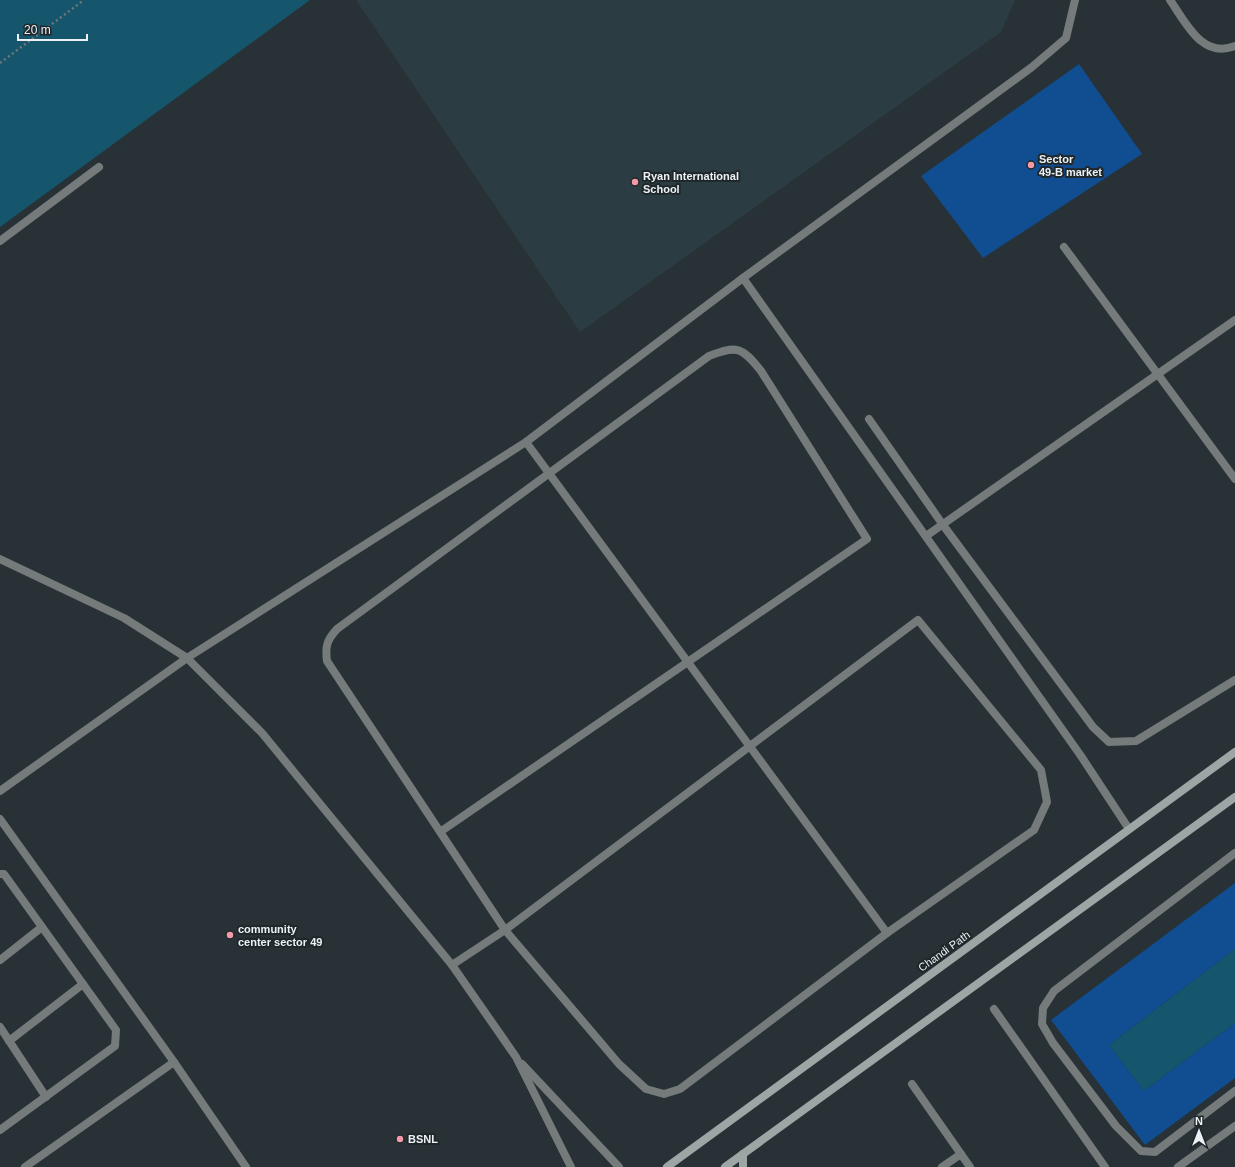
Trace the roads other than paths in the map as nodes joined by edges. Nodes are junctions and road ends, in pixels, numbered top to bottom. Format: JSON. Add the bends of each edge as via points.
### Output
{"nodes":[{"id":1,"x":1075,"y":0,"type":"edge"},
{"id":2,"x":1170,"y":0,"type":"edge"},
{"id":3,"x":1235,"y":46,"type":"edge"},
{"id":4,"x":99,"y":167,"type":"dead end"},
{"id":5,"x":0,"y":241,"type":"edge"},
{"id":6,"x":1064,"y":247,"type":"dead end"},
{"id":7,"x":743,"y":278,"type":"junction"},
{"id":8,"x":1235,"y":320,"type":"edge"},
{"id":9,"x":1159,"y":374,"type":"junction"},
{"id":10,"x":869,"y":419,"type":"dead end"},
{"id":11,"x":526,"y":442,"type":"junction"},
{"id":12,"x":549,"y":473,"type":"junction"},
{"id":13,"x":1235,"y":479,"type":"edge"},
{"id":14,"x":943,"y":525,"type":"junction"},
{"id":15,"x":926,"y":536,"type":"junction"},
{"id":16,"x":0,"y":559,"type":"edge"},
{"id":17,"x":187,"y":658,"type":"junction"},
{"id":18,"x":688,"y":662,"type":"junction"},
{"id":19,"x":1235,"y":680,"type":"edge"},
{"id":20,"x":750,"y":746,"type":"junction"},
{"id":21,"x":1235,"y":752,"type":"edge"},
{"id":22,"x":0,"y":791,"type":"edge"},
{"id":23,"x":1235,"y":797,"type":"edge"},
{"id":24,"x":0,"y":819,"type":"edge"},
{"id":25,"x":1129,"y":829,"type":"junction"},
{"id":26,"x":440,"y":832,"type":"junction"},
{"id":27,"x":1235,"y":854,"type":"edge"},
{"id":28,"x":0,"y":874,"type":"edge"},
{"id":29,"x":42,"y":927,"type":"junction"},
{"id":30,"x":505,"y":930,"type":"junction"},
{"id":31,"x":887,"y":933,"type":"junction"},
{"id":32,"x":0,"y":960,"type":"edge"},
{"id":33,"x":452,"y":964,"type":"junction"},
{"id":34,"x":84,"y":984,"type":"junction"},
{"id":35,"x":994,"y":1009,"type":"dead end"},
{"id":36,"x":0,"y":1027,"type":"edge"},
{"id":37,"x":9,"y":1041,"type":"junction"},
{"id":38,"x":516,"y":1057,"type":"junction"},
{"id":39,"x":174,"y":1062,"type":"junction"},
{"id":40,"x":912,"y":1084,"type":"dead end"},
{"id":41,"x":1235,"y":1091,"type":"edge"},
{"id":42,"x":46,"y":1097,"type":"junction"},
{"id":43,"x":1235,"y":1126,"type":"edge"},
{"id":44,"x":0,"y":1130,"type":"edge"},
{"id":45,"x":743,"y":1154,"type":"junction"},
{"id":46,"x":961,"y":1154,"type":"junction"},
{"id":47,"x":25,"y":1167,"type":"edge"},
{"id":48,"x":246,"y":1167,"type":"edge"},
{"id":49,"x":571,"y":1167,"type":"edge"},
{"id":50,"x":619,"y":1167,"type":"edge"},
{"id":51,"x":667,"y":1167,"type":"edge"},
{"id":52,"x":725,"y":1167,"type":"edge"},
{"id":53,"x":743,"y":1167,"type":"edge"},
{"id":54,"x":942,"y":1167,"type":"edge"},
{"id":55,"x":970,"y":1167,"type":"edge"},
{"id":56,"x":1105,"y":1167,"type":"edge"},
{"id":57,"x":1178,"y":1167,"type":"edge"}],
"edges":[{"from":1,"to":7,"type":"street","via":[[1066,38],[1032,67]]},
{"from":2,"to":3,"type":"street","via":[[1201,43],[1211,48],[1226,50]]},
{"from":4,"to":5,"type":"street"},
{"from":6,"to":9,"type":"street"},
{"from":7,"to":11,"type":"street"},
{"from":7,"to":15,"type":"street"},
{"from":8,"to":9,"type":"street"},
{"from":9,"to":13,"type":"street"},
{"from":9,"to":14,"type":"street"},
{"from":10,"to":14,"type":"street"},
{"from":11,"to":12,"type":"street"},
{"from":11,"to":17,"type":"street"},
{"from":12,"to":18,"type":"street"},
{"from":12,"to":18,"type":"street","via":[[709,356],[736,349],[748,354],[760,370],[866,538]]},
{"from":12,"to":26,"type":"street","via":[[337,628],[325,646],[327,661]]},
{"from":14,"to":15,"type":"street"},
{"from":14,"to":19,"type":"street","via":[[1093,727],[1109,742],[1136,741]]},
{"from":15,"to":25,"type":"street","via":[[1082,756]]},
{"from":16,"to":17,"type":"street","via":[[124,618]]},
{"from":17,"to":22,"type":"street"},
{"from":17,"to":33,"type":"street","via":[[262,733]]},
{"from":18,"to":20,"type":"street"},
{"from":18,"to":26,"type":"street"},
{"from":20,"to":30,"type":"street"},
{"from":20,"to":31,"type":"street"},
{"from":20,"to":31,"type":"street","via":[[918,620],[1041,770],[1047,802],[1034,830]]},
{"from":21,"to":25,"type":"main road","name":"Chandi Path"},
{"from":23,"to":45,"type":"main road"},
{"from":24,"to":39,"type":"street"},
{"from":25,"to":51,"type":"main road","name":"Chandi Path"},
{"from":26,"to":30,"type":"street"},
{"from":27,"to":41,"type":"street","via":[[1054,991],[1043,1008],[1042,1024],[1053,1043],[1116,1126],[1141,1151],[1155,1152]]},
{"from":28,"to":29,"type":"street","via":[[4,874]]},
{"from":29,"to":32,"type":"street"},
{"from":29,"to":34,"type":"street"},
{"from":30,"to":31,"type":"street","via":[[619,1064],[646,1089],[664,1094],[680,1089]]},
{"from":30,"to":33,"type":"street"},
{"from":33,"to":38,"type":"street"},
{"from":34,"to":37,"type":"street"},
{"from":34,"to":42,"type":"street","via":[[116,1030],[115,1046]]},
{"from":35,"to":56,"type":"street"},
{"from":36,"to":37,"type":"street"},
{"from":37,"to":42,"type":"street"},
{"from":38,"to":49,"type":"street"},
{"from":38,"to":50,"type":"street"},
{"from":39,"to":47,"type":"street"},
{"from":39,"to":48,"type":"street"},
{"from":40,"to":46,"type":"street"},
{"from":42,"to":44,"type":"street"},
{"from":43,"to":57,"type":"street"},
{"from":45,"to":52,"type":"main road"},
{"from":45,"to":53,"type":"main road"},
{"from":46,"to":54,"type":"street"},
{"from":46,"to":55,"type":"street"}]}
